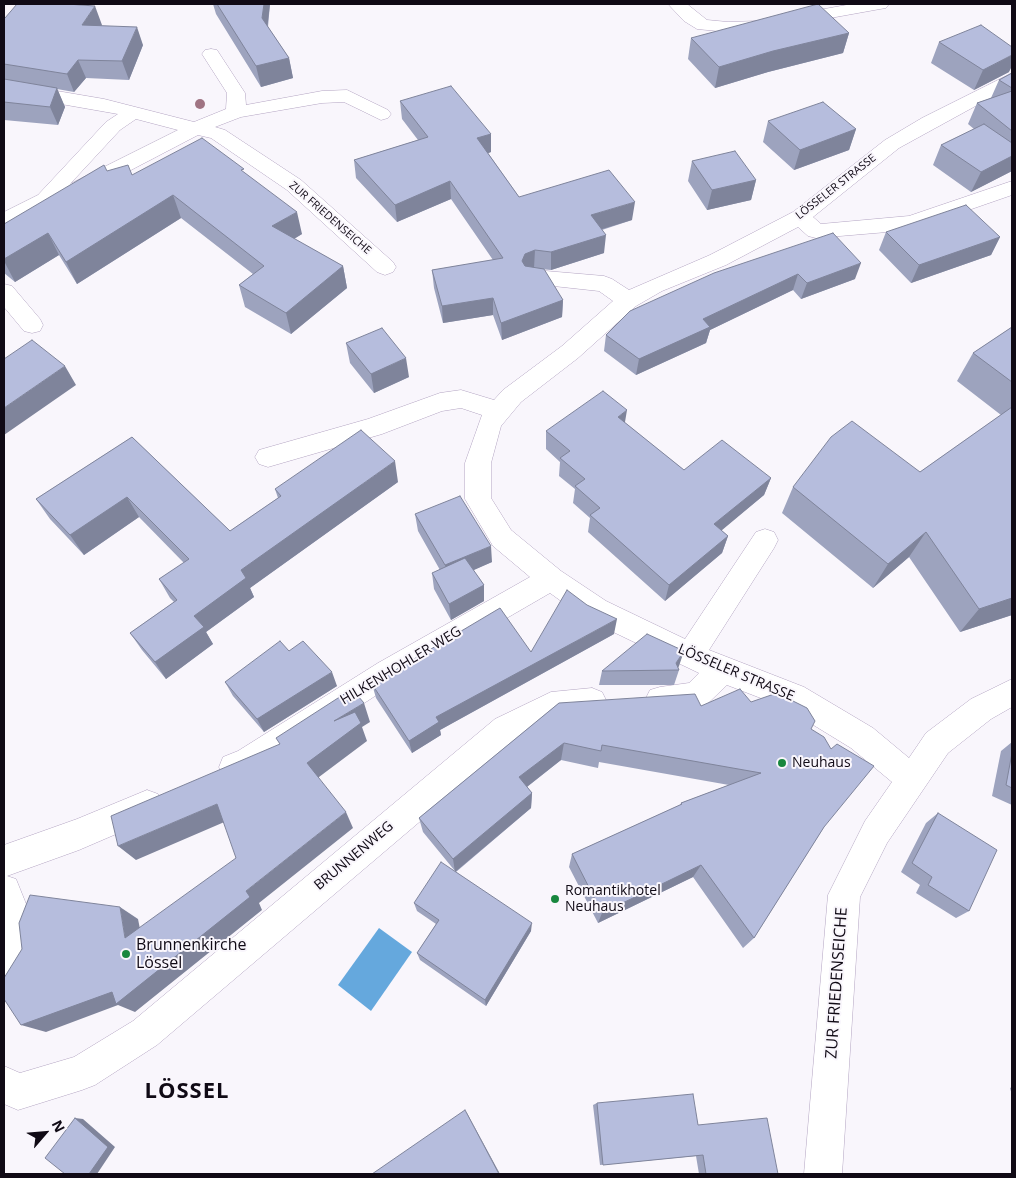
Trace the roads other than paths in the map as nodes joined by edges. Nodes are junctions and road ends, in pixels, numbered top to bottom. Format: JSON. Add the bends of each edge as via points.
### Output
{"nodes":[{"id":1,"x":677,"y":4,"type":"edge"},
{"id":2,"x":880,"y":4,"type":"edge"},
{"id":3,"x":210,"y":54,"type":"dead end"},
{"id":4,"x":1012,"y":79,"type":"edge"},
{"id":5,"x":4,"y":88,"type":"edge"},
{"id":6,"x":134,"y":112,"type":"junction"},
{"id":7,"x":236,"y":112,"type":"junction"},
{"id":8,"x":381,"y":114,"type":"dead end"},
{"id":9,"x":196,"y":128,"type":"junction"},
{"id":10,"x":1012,"y":188,"type":"edge"},
{"id":11,"x":46,"y":199,"type":"junction"},
{"id":12,"x":800,"y":217,"type":"junction"},
{"id":13,"x":4,"y":222,"type":"edge"},
{"id":14,"x":385,"y":267,"type":"dead end"},
{"id":15,"x":534,"y":278,"type":"edge"},
{"id":16,"x":4,"y":292,"type":"edge"},
{"id":17,"x":628,"y":300,"type":"junction"},
{"id":18,"x":32,"y":325,"type":"dead end"},
{"id":19,"x":499,"y":412,"type":"junction"},
{"id":20,"x":268,"y":457,"type":"dead end"},
{"id":21,"x":765,"y":540,"type":"dead end"},
{"id":22,"x":551,"y":578,"type":"junction"},
{"id":23,"x":690,"y":655,"type":"junction"},
{"id":24,"x":722,"y":670,"type":"junction"},
{"id":25,"x":1012,"y":692,"type":"edge"},
{"id":26,"x":213,"y":776,"type":"edge"},
{"id":27,"x":912,"y":779,"type":"junction"},
{"id":28,"x":169,"y":796,"type":"edge"},
{"id":29,"x":4,"y":861,"type":"edge"},
{"id":30,"x":4,"y":891,"type":"edge"},
{"id":31,"x":4,"y":971,"type":"edge"},
{"id":32,"x":4,"y":1084,"type":"edge"},
{"id":33,"x":823,"y":1174,"type":"edge"}],
"edges":[{"from":1,"to":2,"type":"street","via":[[703,25],[758,26]]},
{"from":3,"to":7,"type":"street","via":[[236,93]]},
{"from":4,"to":12,"type":"street","name":"LÖSSELER STRASSE","via":[[892,144]]},
{"from":5,"to":6,"type":"street","name":"ZUR FRIEDENSEICHE"},
{"from":6,"to":9,"type":"street","name":"ZUR FRIEDENSEICHE"},
{"from":6,"to":11,"type":"street","via":[[113,126]]},
{"from":7,"to":8,"type":"street","via":[[322,97],[347,96]]},
{"from":7,"to":9,"type":"street"},
{"from":9,"to":11,"type":"street","via":[[80,188]]},
{"from":9,"to":14,"type":"street","name":"ZUR FRIEDENSEICHE","via":[[218,134],[294,185]]},
{"from":10,"to":12,"type":"street","via":[[911,223],[816,231]]},
{"from":11,"to":13,"type":"street"},
{"from":12,"to":17,"type":"street","name":"LÖSSELER STRASSE","via":[[718,260]]},
{"from":15,"to":17,"type":"street","via":[[604,284]]},
{"from":16,"to":18,"type":"street"},
{"from":17,"to":19,"type":"street","name":"LÖSSELER STRASSE","via":[[570,352],[512,396]]},
{"from":19,"to":20,"type":"street","via":[[461,399],[440,402],[373,427]]},
{"from":19,"to":22,"type":"street","name":"LÖSSELER STRASSE","via":[[490,422],[478,463],[478,499],[502,538]]},
{"from":21,"to":23,"type":"street"},
{"from":22,"to":23,"type":"street","name":"LÖSSELER STRASSE","via":[[596,610]]},
{"from":22,"to":26,"type":"street","name":"HILKENHOHLER WEG","via":[[388,672],[249,761]]},
{"from":23,"to":24,"type":"street","name":"LÖSSELER STRASSE"},
{"from":24,"to":27,"type":"street","name":"LÖSSELER STRASSE","via":[[794,697],[862,738]]},
{"from":24,"to":32,"type":"street","name":"BRUNNENWEG","via":[[696,696],[551,706],[506,729],[145,1033],[82,1072],[18,1092]]},
{"from":25,"to":27,"type":"street","via":[[981,709],[937,743]]},
{"from":27,"to":33,"type":"street","name":"ZUR FRIEDENSEICHE","via":[[876,832],[844,895]]},
{"from":28,"to":29,"type":"street"},
{"from":30,"to":31,"type":"street","via":[[22,936]]}]}
